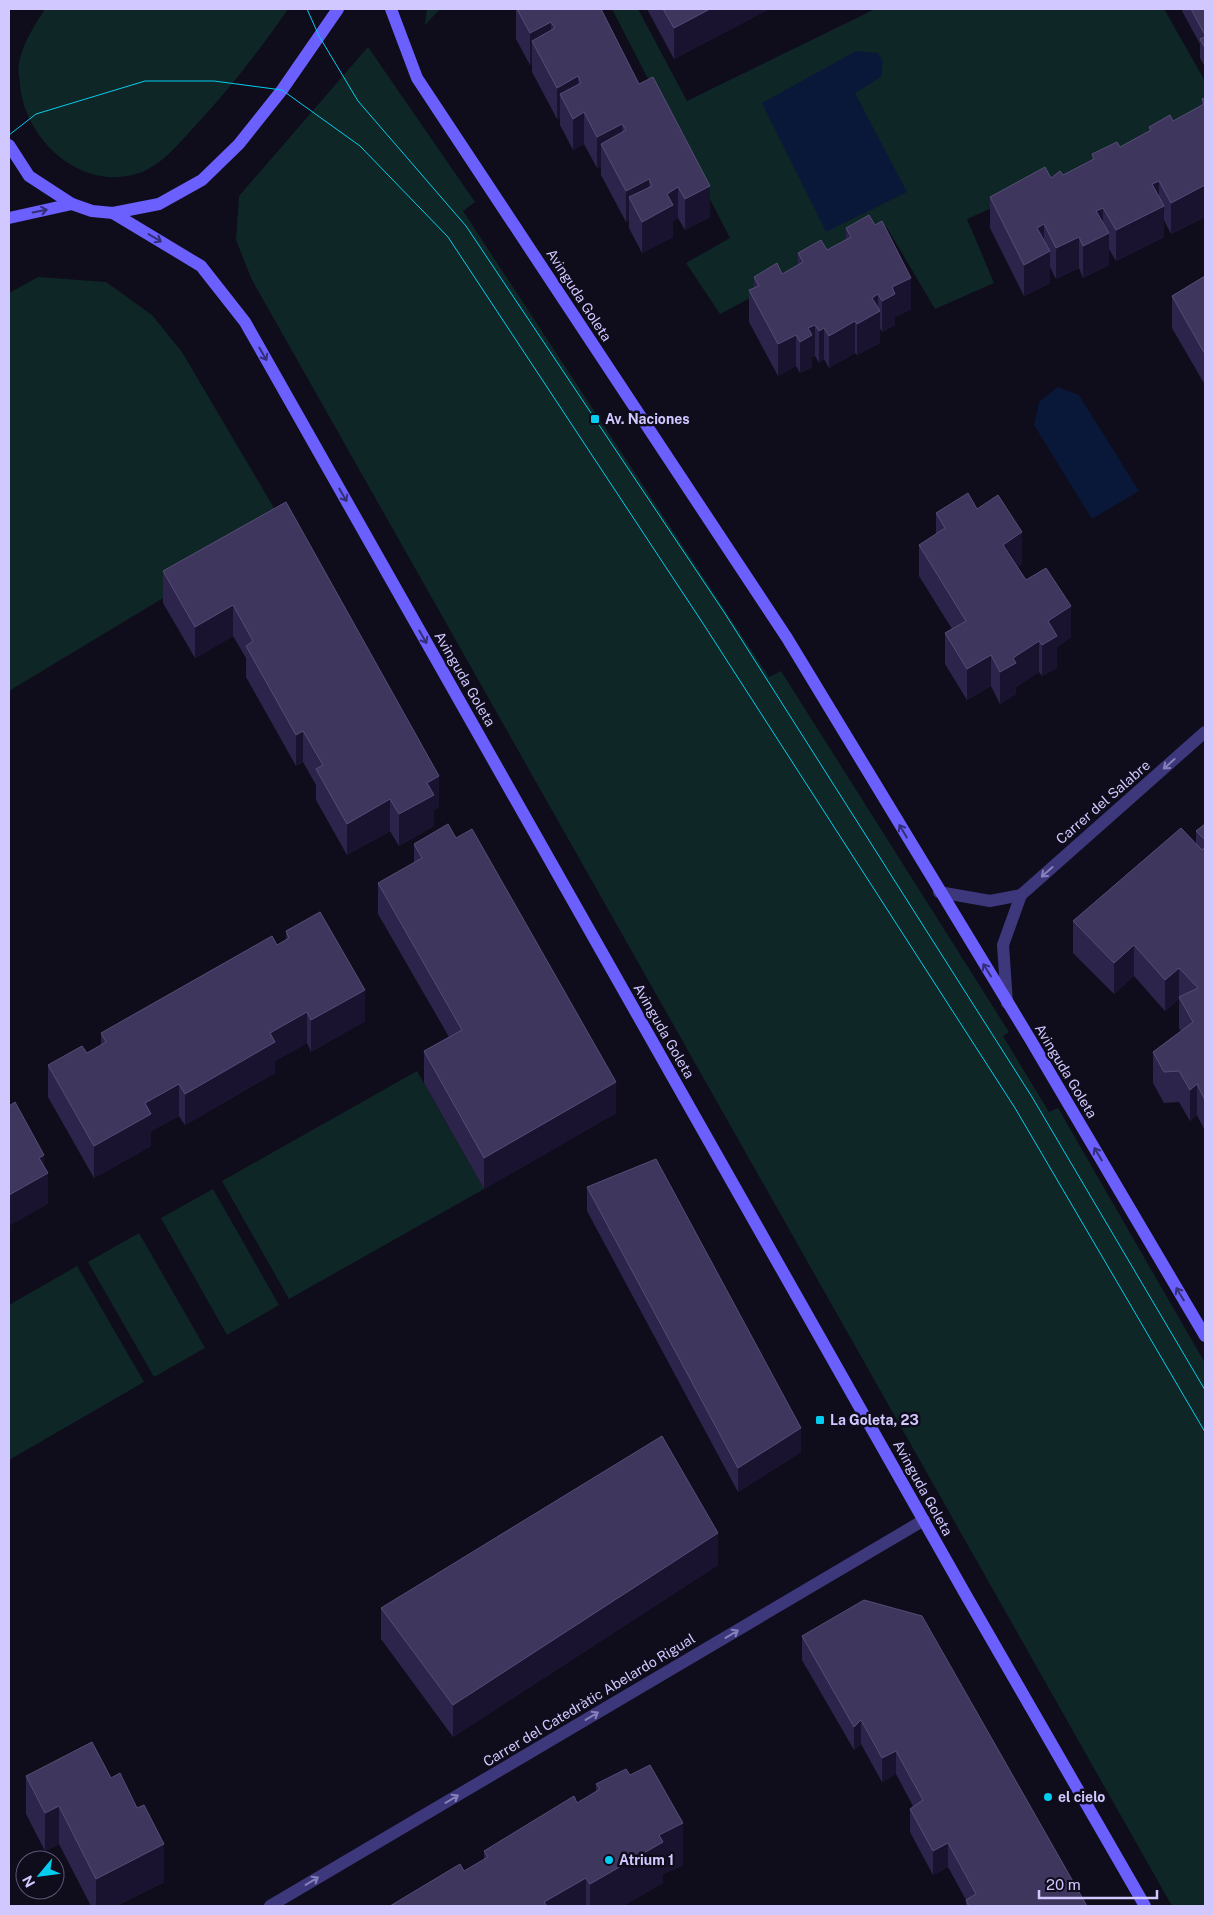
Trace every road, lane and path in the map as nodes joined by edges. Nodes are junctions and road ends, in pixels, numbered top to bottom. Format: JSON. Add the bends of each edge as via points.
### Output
{"nodes":[{"id":1,"x":338,"y":9,"type":"edge"},
{"id":2,"x":390,"y":9,"type":"edge"},
{"id":3,"x":9,"y":145,"type":"edge"},
{"id":4,"x":72,"y":204,"type":"junction"},
{"id":5,"x":113,"y":212,"type":"junction"},
{"id":6,"x":9,"y":218,"type":"edge"},
{"id":7,"x":1205,"y":732,"type":"edge"},
{"id":8,"x":939,"y":892,"type":"junction"},
{"id":9,"x":1021,"y":895,"type":"junction"},
{"id":10,"x":1007,"y":1003,"type":"junction"},
{"id":11,"x":1205,"y":1336,"type":"edge"},
{"id":12,"x":924,"y":1520,"type":"junction"},
{"id":13,"x":270,"y":1906,"type":"edge"},
{"id":14,"x":1145,"y":1906,"type":"edge"}],
"edges":[{"from":1,"to":5,"type":"main road","via":[[282,90],[239,144],[202,180],[159,204]]},
{"from":8,"to":2,"type":"main road","name":"Avinguda Goleta","one_way":true,"via":[[787,638],[417,78]]},
{"from":3,"to":4,"type":"main road","via":[[29,176]]},
{"from":4,"to":5,"type":"main road","via":[[92,211]]},
{"from":6,"to":4,"type":"main road","one_way":true},
{"from":5,"to":12,"type":"main road","name":"Avinguda Goleta","one_way":true,"via":[[201,266],[245,322]]},
{"from":7,"to":9,"type":"street","name":"Carrer del Salabre","one_way":true},
{"from":8,"to":9,"type":"street","via":[[990,901]]},
{"from":10,"to":8,"type":"main road","name":"Avinguda Goleta","one_way":true},
{"from":9,"to":10,"type":"street","name":"Carrer del Salabre","via":[[1003,945]]},
{"from":11,"to":10,"type":"main road","name":"Avinguda Goleta","one_way":true},
{"from":13,"to":12,"type":"street","name":"Carrer del Catedràtic Abelardo Rigual","one_way":true},
{"from":12,"to":14,"type":"main road","name":"Avinguda Goleta"}]}
